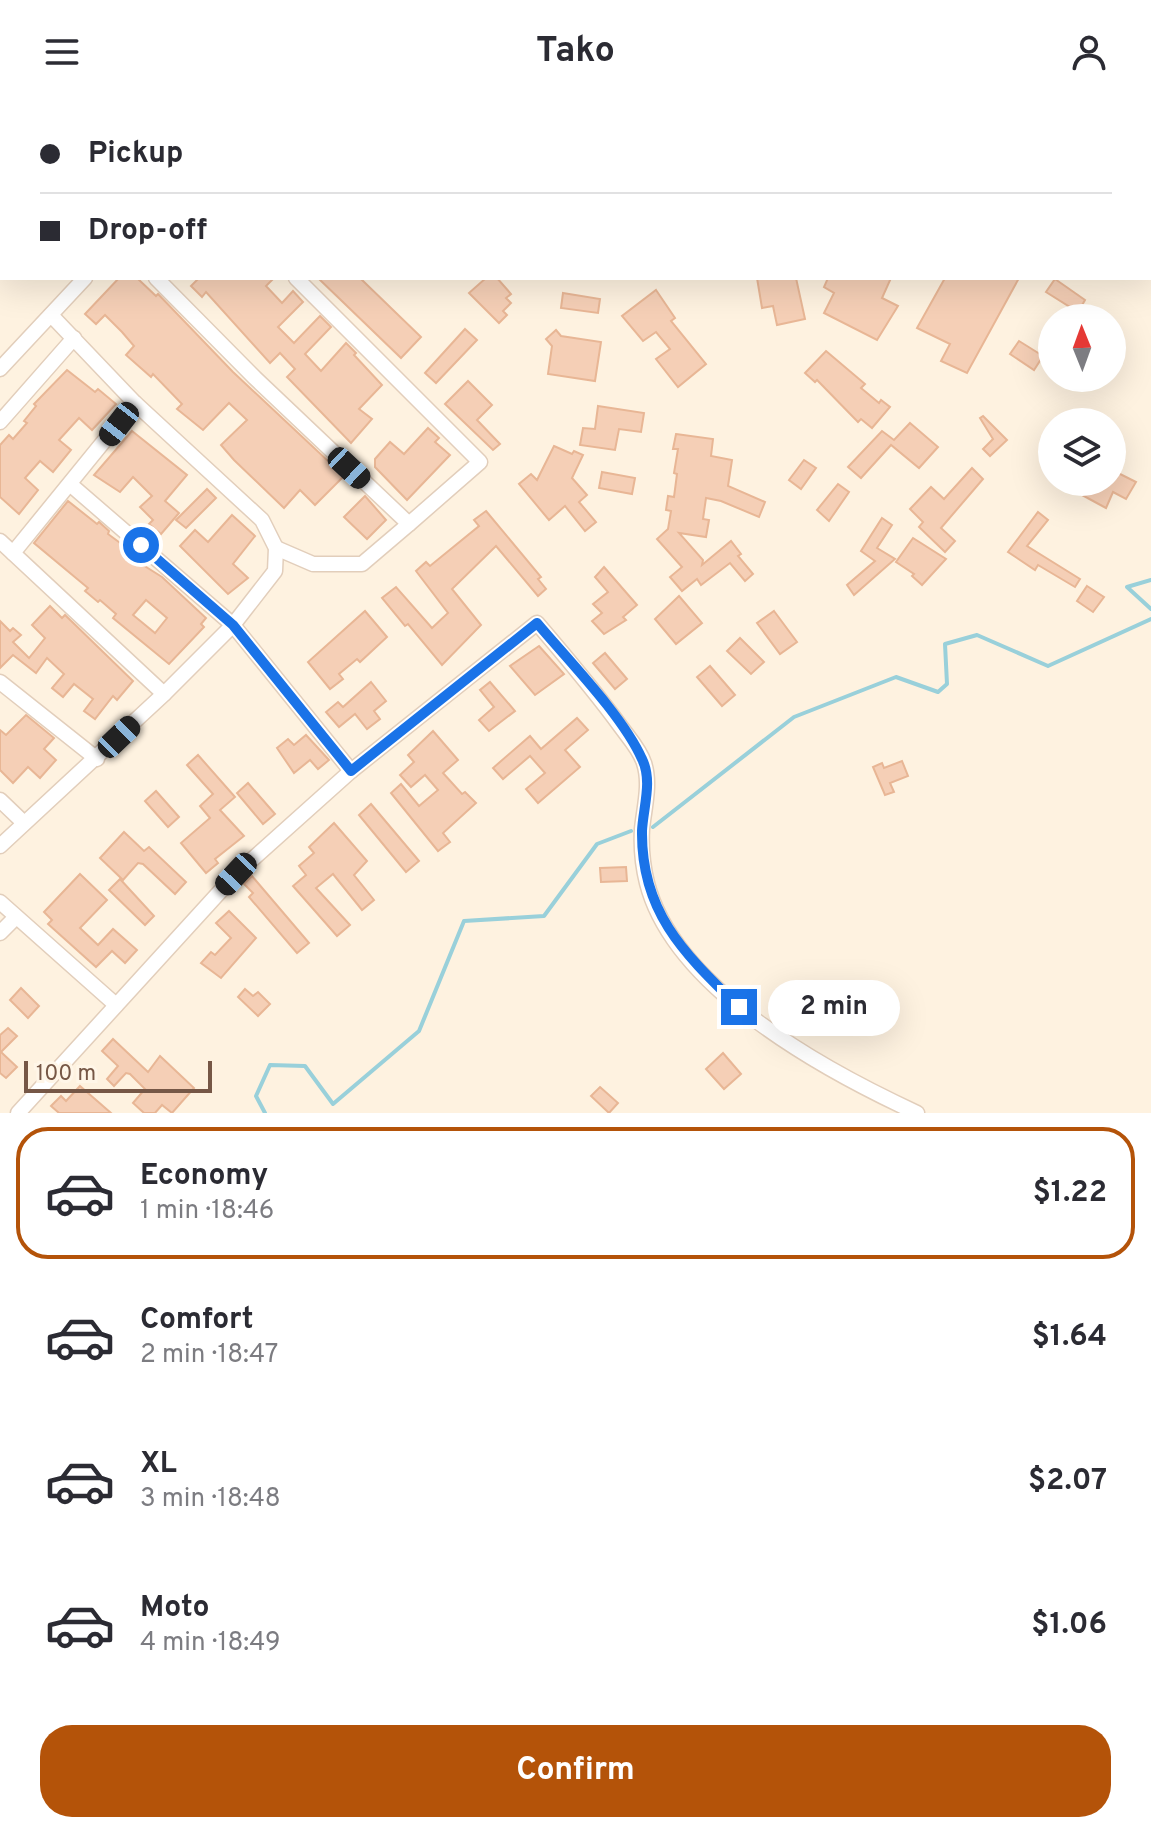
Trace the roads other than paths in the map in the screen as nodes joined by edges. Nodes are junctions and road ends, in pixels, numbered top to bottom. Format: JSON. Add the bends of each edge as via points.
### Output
{"nodes":[{"id":1,"x":83,"y":280,"type":"edge"},
{"id":2,"x":158,"y":280,"type":"edge"},
{"id":3,"x":298,"y":280,"type":"edge"},
{"id":4,"x":51,"y":315,"type":"junction"},
{"id":5,"x":74,"y":338,"type":"junction"},
{"id":6,"x":0,"y":369,"type":"edge"},
{"id":7,"x":135,"y":403,"type":"junction"},
{"id":8,"x":0,"y":422,"type":"edge"},
{"id":9,"x":71,"y":485,"type":"junction"},
{"id":10,"x":409,"y":524,"type":"junction"},
{"id":11,"x":0,"y":541,"type":"edge"},
{"id":12,"x":276,"y":548,"type":"junction"},
{"id":13,"x":13,"y":553,"type":"junction"},
{"id":14,"x":233,"y":625,"type":"junction"},
{"id":15,"x":0,"y":682,"type":"edge"},
{"id":16,"x":164,"y":694,"type":"junction"},
{"id":17,"x":97,"y":759,"type":"junction"},
{"id":18,"x":351,"y":771,"type":"junction"},
{"id":19,"x":0,"y":800,"type":"edge"},
{"id":20,"x":24,"y":823,"type":"junction"},
{"id":21,"x":0,"y":846,"type":"edge"},
{"id":22,"x":0,"y":902,"type":"edge"},
{"id":23,"x":16,"y":917,"type":"junction"},
{"id":24,"x":0,"y":933,"type":"edge"},
{"id":25,"x":116,"y":1005,"type":"junction"},
{"id":26,"x":18,"y":1113,"type":"edge"},
{"id":27,"x":917,"y":1113,"type":"edge"}],
"edges":[{"from":1,"to":4,"type":"street"},
{"from":2,"to":10,"type":"street"},
{"from":3,"to":10,"type":"street","via":[[480,462]]},
{"from":4,"to":5,"type":"street"},
{"from":4,"to":6,"type":"street"},
{"from":5,"to":7,"type":"street"},
{"from":5,"to":8,"type":"street"},
{"from":7,"to":9,"type":"street"},
{"from":7,"to":12,"type":"street","via":[[262,520]]},
{"from":9,"to":13,"type":"street"},
{"from":9,"to":14,"type":"street"},
{"from":10,"to":12,"type":"street","via":[[362,564],[313,564]]},
{"from":11,"to":13,"type":"street"},
{"from":12,"to":14,"type":"street","via":[[275,571]]},
{"from":13,"to":16,"type":"street"},
{"from":14,"to":16,"type":"street"},
{"from":14,"to":18,"type":"street"},
{"from":15,"to":17,"type":"street"},
{"from":16,"to":17,"type":"street"},
{"from":17,"to":20,"type":"street"},
{"from":18,"to":25,"type":"street","via":[[236,874]]},
{"from":18,"to":27,"type":"street","via":[[537,623],[643,760],[648,885],[666,927],[686,953],[739,1007],[786,1043],[848,1081]]},
{"from":19,"to":20,"type":"street"},
{"from":20,"to":21,"type":"street"},
{"from":22,"to":23,"type":"street"},
{"from":23,"to":24,"type":"street"},
{"from":23,"to":25,"type":"street"},
{"from":25,"to":26,"type":"street"}]}
